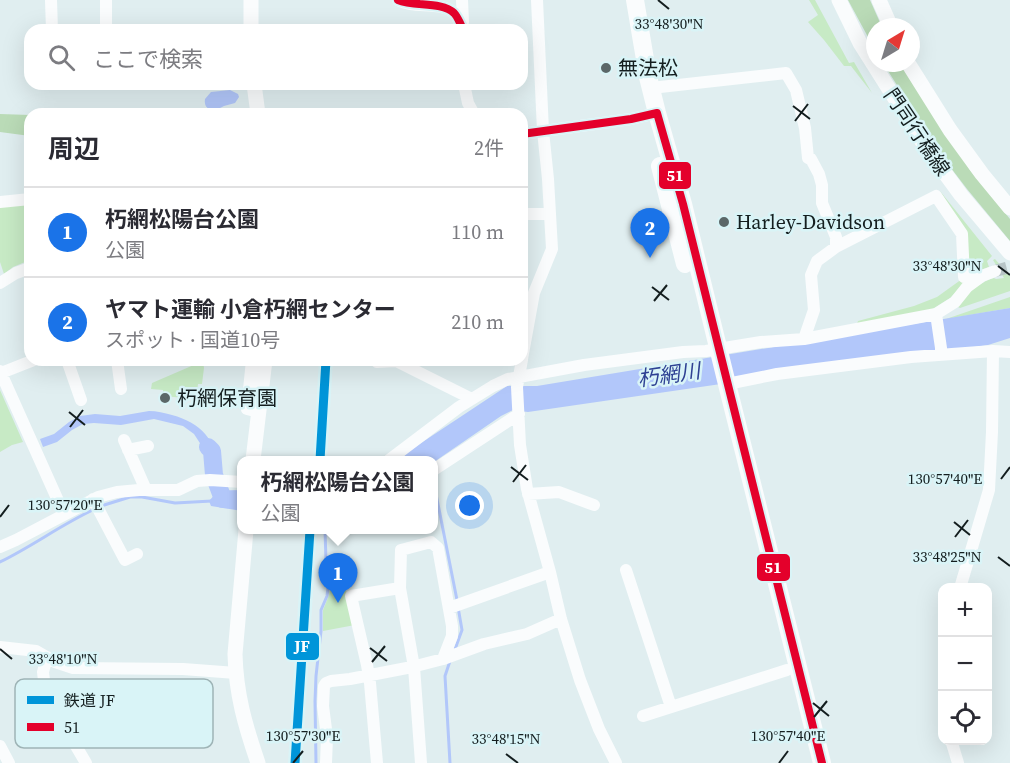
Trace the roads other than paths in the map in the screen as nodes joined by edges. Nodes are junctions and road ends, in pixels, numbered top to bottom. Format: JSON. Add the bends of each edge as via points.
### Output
{"nodes":[{"id":1,"x":51,"y":0,"type":"edge"},
{"id":2,"x":106,"y":0,"type":"edge"},
{"id":3,"x":251,"y":0,"type":"edge"},
{"id":4,"x":398,"y":0,"type":"edge"},
{"id":5,"x":462,"y":0,"type":"edge"},
{"id":6,"x":537,"y":0,"type":"edge"},
{"id":7,"x":624,"y":0,"type":"edge"},
{"id":8,"x":635,"y":0,"type":"edge"},
{"id":9,"x":839,"y":0,"type":"edge"},
{"id":10,"x":879,"y":0,"type":"edge"},
{"id":11,"x":436,"y":3,"type":"edge"},
{"id":12,"x":887,"y":18,"type":"edge"},
{"id":13,"x":52,"y":24,"type":"edge"},
{"id":14,"x":106,"y":24,"type":"edge"},
{"id":15,"x":251,"y":24,"type":"edge"},
{"id":16,"x":459,"y":24,"type":"edge"},
{"id":17,"x":462,"y":24,"type":"edge"},
{"id":18,"x":914,"y":72,"type":"edge"},
{"id":19,"x":651,"y":88,"type":"junction"},
{"id":20,"x":255,"y":90,"type":"edge"},
{"id":21,"x":464,"y":90,"type":"edge"},
{"id":22,"x":257,"y":108,"type":"edge"},
{"id":23,"x":470,"y":108,"type":"edge"},
{"id":24,"x":652,"y":114,"type":"junction"},
{"id":25,"x":543,"y":131,"type":"junction"},
{"id":26,"x":528,"y":133,"type":"edge"},
{"id":27,"x":24,"y":200,"type":"edge"},
{"id":28,"x":0,"y":202,"type":"edge"},
{"id":29,"x":1010,"y":208,"type":"edge"},
{"id":30,"x":528,"y":214,"type":"edge"},
{"id":31,"x":550,"y":214,"type":"junction"},
{"id":32,"x":836,"y":247,"type":"junction"},
{"id":33,"x":1010,"y":253,"type":"edge"},
{"id":34,"x":24,"y":270,"type":"edge"},
{"id":35,"x":995,"y":271,"type":"tunnel mouth"},
{"id":36,"x":982,"y":276,"type":"junction"},
{"id":37,"x":0,"y":283,"type":"edge"},
{"id":38,"x":937,"y":319,"type":"junction"},
{"id":39,"x":528,"y":326,"type":"edge"},
{"id":40,"x":804,"y":339,"type":"junction"},
{"id":41,"x":712,"y":350,"type":"junction"},
{"id":42,"x":993,"y":351,"type":"junction"},
{"id":43,"x":941,"y":352,"type":"junction"},
{"id":44,"x":1010,"y":352,"type":"edge"},
{"id":45,"x":24,"y":364,"type":"edge"},
{"id":46,"x":68,"y":366,"type":"edge"},
{"id":47,"x":118,"y":366,"type":"edge"},
{"id":48,"x":251,"y":366,"type":"edge"},
{"id":49,"x":264,"y":366,"type":"edge"},
{"id":50,"x":406,"y":366,"type":"edge"},
{"id":51,"x":521,"y":366,"type":"edge"},
{"id":52,"x":0,"y":372,"type":"edge"},
{"id":53,"x":518,"y":382,"type":"junction"},
{"id":54,"x":721,"y":386,"type":"junction"},
{"id":55,"x":121,"y":389,"type":"dead end"},
{"id":56,"x":472,"y":399,"type":"junction"},
{"id":57,"x":81,"y":400,"type":"dead end"},
{"id":58,"x":259,"y":411,"type":"junction"},
{"id":59,"x":519,"y":413,"type":"junction"},
{"id":60,"x":148,"y":446,"type":"dead end"},
{"id":61,"x":253,"y":456,"type":"edge"},
{"id":62,"x":394,"y":456,"type":"edge"},
{"id":63,"x":438,"y":467,"type":"edge"},
{"id":64,"x":237,"y":482,"type":"edge"},
{"id":65,"x":146,"y":490,"type":"junction"},
{"id":66,"x":528,"y":494,"type":"junction"},
{"id":67,"x":96,"y":505,"type":"junction"},
{"id":68,"x":594,"y":505,"type":"dead end"},
{"id":69,"x":64,"y":514,"type":"junction"},
{"id":70,"x":246,"y":534,"type":"edge"},
{"id":71,"x":0,"y":547,"type":"edge"},
{"id":72,"x":137,"y":554,"type":"dead end"},
{"id":73,"x":626,"y":570,"type":"dead end"},
{"id":74,"x":550,"y":573,"type":"junction"},
{"id":75,"x":961,"y":583,"type":"edge"},
{"id":76,"x":400,"y":588,"type":"junction"},
{"id":77,"x":455,"y":606,"type":"junction"},
{"id":78,"x":561,"y":619,"type":"junction"},
{"id":79,"x":0,"y":647,"type":"edge"},
{"id":80,"x":47,"y":657,"type":"junction"},
{"id":81,"x":449,"y":657,"type":"junction"},
{"id":82,"x":414,"y":667,"type":"junction"},
{"id":83,"x":787,"y":670,"type":"junction"},
{"id":84,"x":236,"y":673,"type":"junction"},
{"id":85,"x":368,"y":675,"type":"junction"},
{"id":86,"x":44,"y":679,"type":"edge"},
{"id":87,"x":671,"y":707,"type":"junction"},
{"id":88,"x":643,"y":716,"type":"dead end"},
{"id":89,"x":952,"y":745,"type":"edge"},
{"id":90,"x":0,"y":746,"type":"edge"},
{"id":91,"x":77,"y":748,"type":"edge"},
{"id":92,"x":9,"y":763,"type":"edge"},
{"id":93,"x":86,"y":763,"type":"edge"},
{"id":94,"x":258,"y":763,"type":"edge"},
{"id":95,"x":326,"y":763,"type":"edge"},
{"id":96,"x":376,"y":763,"type":"edge"},
{"id":97,"x":421,"y":763,"type":"edge"},
{"id":98,"x":616,"y":763,"type":"edge"},
{"id":99,"x":810,"y":763,"type":"edge"},
{"id":100,"x":822,"y":763,"type":"edge"},
{"id":101,"x":958,"y":763,"type":"edge"}],
"edges":[{"from":1,"to":13,"type":"street"},
{"from":2,"to":14,"type":"street"},
{"from":3,"to":15,"type":"main road"},
{"from":4,"to":11,"type":"street","via":[[408,5]]},
{"from":5,"to":17,"type":"street"},
{"from":6,"to":25,"type":"street"},
{"from":7,"to":24,"type":"highway","via":[[630,45]]},
{"from":8,"to":19,"type":"highway"},
{"from":9,"to":33,"type":"main road","name":"門司行橋線","via":[[860,43],[925,146]]},
{"from":10,"to":12,"type":"main road"},
{"from":11,"to":16,"type":"street","via":[[454,12]]},
{"from":18,"to":29,"type":"main road","name":"門司行橋線","via":[[950,130]]},
{"from":19,"to":24,"type":"highway"},
{"from":19,"to":32,"type":"street","via":[[786,73],[796,90],[808,158],[819,174],[822,203],[836,237]]},
{"from":20,"to":22,"type":"main road"},
{"from":21,"to":23,"type":"street"},
{"from":24,"to":25,"type":"street"},
{"from":24,"to":41,"type":"highway","via":[[683,204]]},
{"from":25,"to":26,"type":"street"},
{"from":25,"to":31,"type":"street"},
{"from":27,"to":28,"type":"street"},
{"from":30,"to":31,"type":"street"},
{"from":31,"to":39,"type":"street","via":[[552,249],[534,293]]},
{"from":32,"to":36,"type":"street","via":[[936,196],[962,234],[964,277],[975,273]]},
{"from":32,"to":40,"type":"street","via":[[817,261],[812,275],[814,310]]},
{"from":34,"to":37,"type":"street"},
{"from":35,"to":36,"type":"street"},
{"from":36,"to":38,"type":"street"},
{"from":38,"to":40,"type":"street"},
{"from":38,"to":43,"type":"street"},
{"from":40,"to":41,"type":"street"},
{"from":41,"to":53,"type":"street","via":[[584,365]]},
{"from":41,"to":54,"type":"highway"},
{"from":42,"to":43,"type":"street"},
{"from":42,"to":44,"type":"street"},
{"from":42,"to":75,"type":"street","via":[[989,490]]},
{"from":43,"to":54,"type":"street","via":[[777,374]]},
{"from":45,"to":52,"type":"street"},
{"from":46,"to":57,"type":"street"},
{"from":47,"to":55,"type":"street"},
{"from":48,"to":58,"type":"street","via":[[247,410]]},
{"from":49,"to":58,"type":"main road"},
{"from":50,"to":56,"type":"street"},
{"from":51,"to":53,"type":"street"},
{"from":52,"to":69,"type":"street"},
{"from":53,"to":56,"type":"street","via":[[508,379]]},
{"from":53,"to":59,"type":"street"},
{"from":54,"to":83,"type":"highway"},
{"from":54,"to":100,"type":"highway"},
{"from":56,"to":62,"type":"street"},
{"from":58,"to":61,"type":"main road"},
{"from":59,"to":63,"type":"street"},
{"from":59,"to":66,"type":"street"},
{"from":60,"to":65,"type":"street","via":[[126,445]]},
{"from":64,"to":65,"type":"street","via":[[197,481],[178,490]]},
{"from":65,"to":67,"type":"street","via":[[98,497]]},
{"from":66,"to":68,"type":"street","via":[[558,492]]},
{"from":66,"to":74,"type":"street"},
{"from":67,"to":69,"type":"street"},
{"from":67,"to":72,"type":"street","via":[[125,560]]},
{"from":69,"to":71,"type":"street"},
{"from":70,"to":84,"type":"main road"},
{"from":73,"to":87,"type":"street"},
{"from":74,"to":77,"type":"street"},
{"from":74,"to":78,"type":"street"},
{"from":76,"to":77,"type":"street","via":[[401,550],[431,542],[438,548]]},
{"from":76,"to":82,"type":"street"},
{"from":76,"to":85,"type":"street","via":[[351,596]]},
{"from":77,"to":81,"type":"street"},
{"from":78,"to":81,"type":"street","via":[[527,634]]},
{"from":78,"to":98,"type":"street","via":[[580,680]]},
{"from":79,"to":80,"type":"street","via":[[36,651]]},
{"from":80,"to":84,"type":"street","via":[[73,668]]},
{"from":80,"to":86,"type":"street"},
{"from":81,"to":82,"type":"street"},
{"from":82,"to":85,"type":"street"},
{"from":82,"to":97,"type":"street"},
{"from":83,"to":87,"type":"street"},
{"from":83,"to":99,"type":"highway"},
{"from":84,"to":94,"type":"main road","via":[[243,717]]},
{"from":85,"to":95,"type":"street","via":[[331,681],[324,686]]},
{"from":85,"to":96,"type":"street"},
{"from":87,"to":88,"type":"street"},
{"from":89,"to":101,"type":"street"},
{"from":90,"to":92,"type":"street"},
{"from":91,"to":93,"type":"street"}]}
